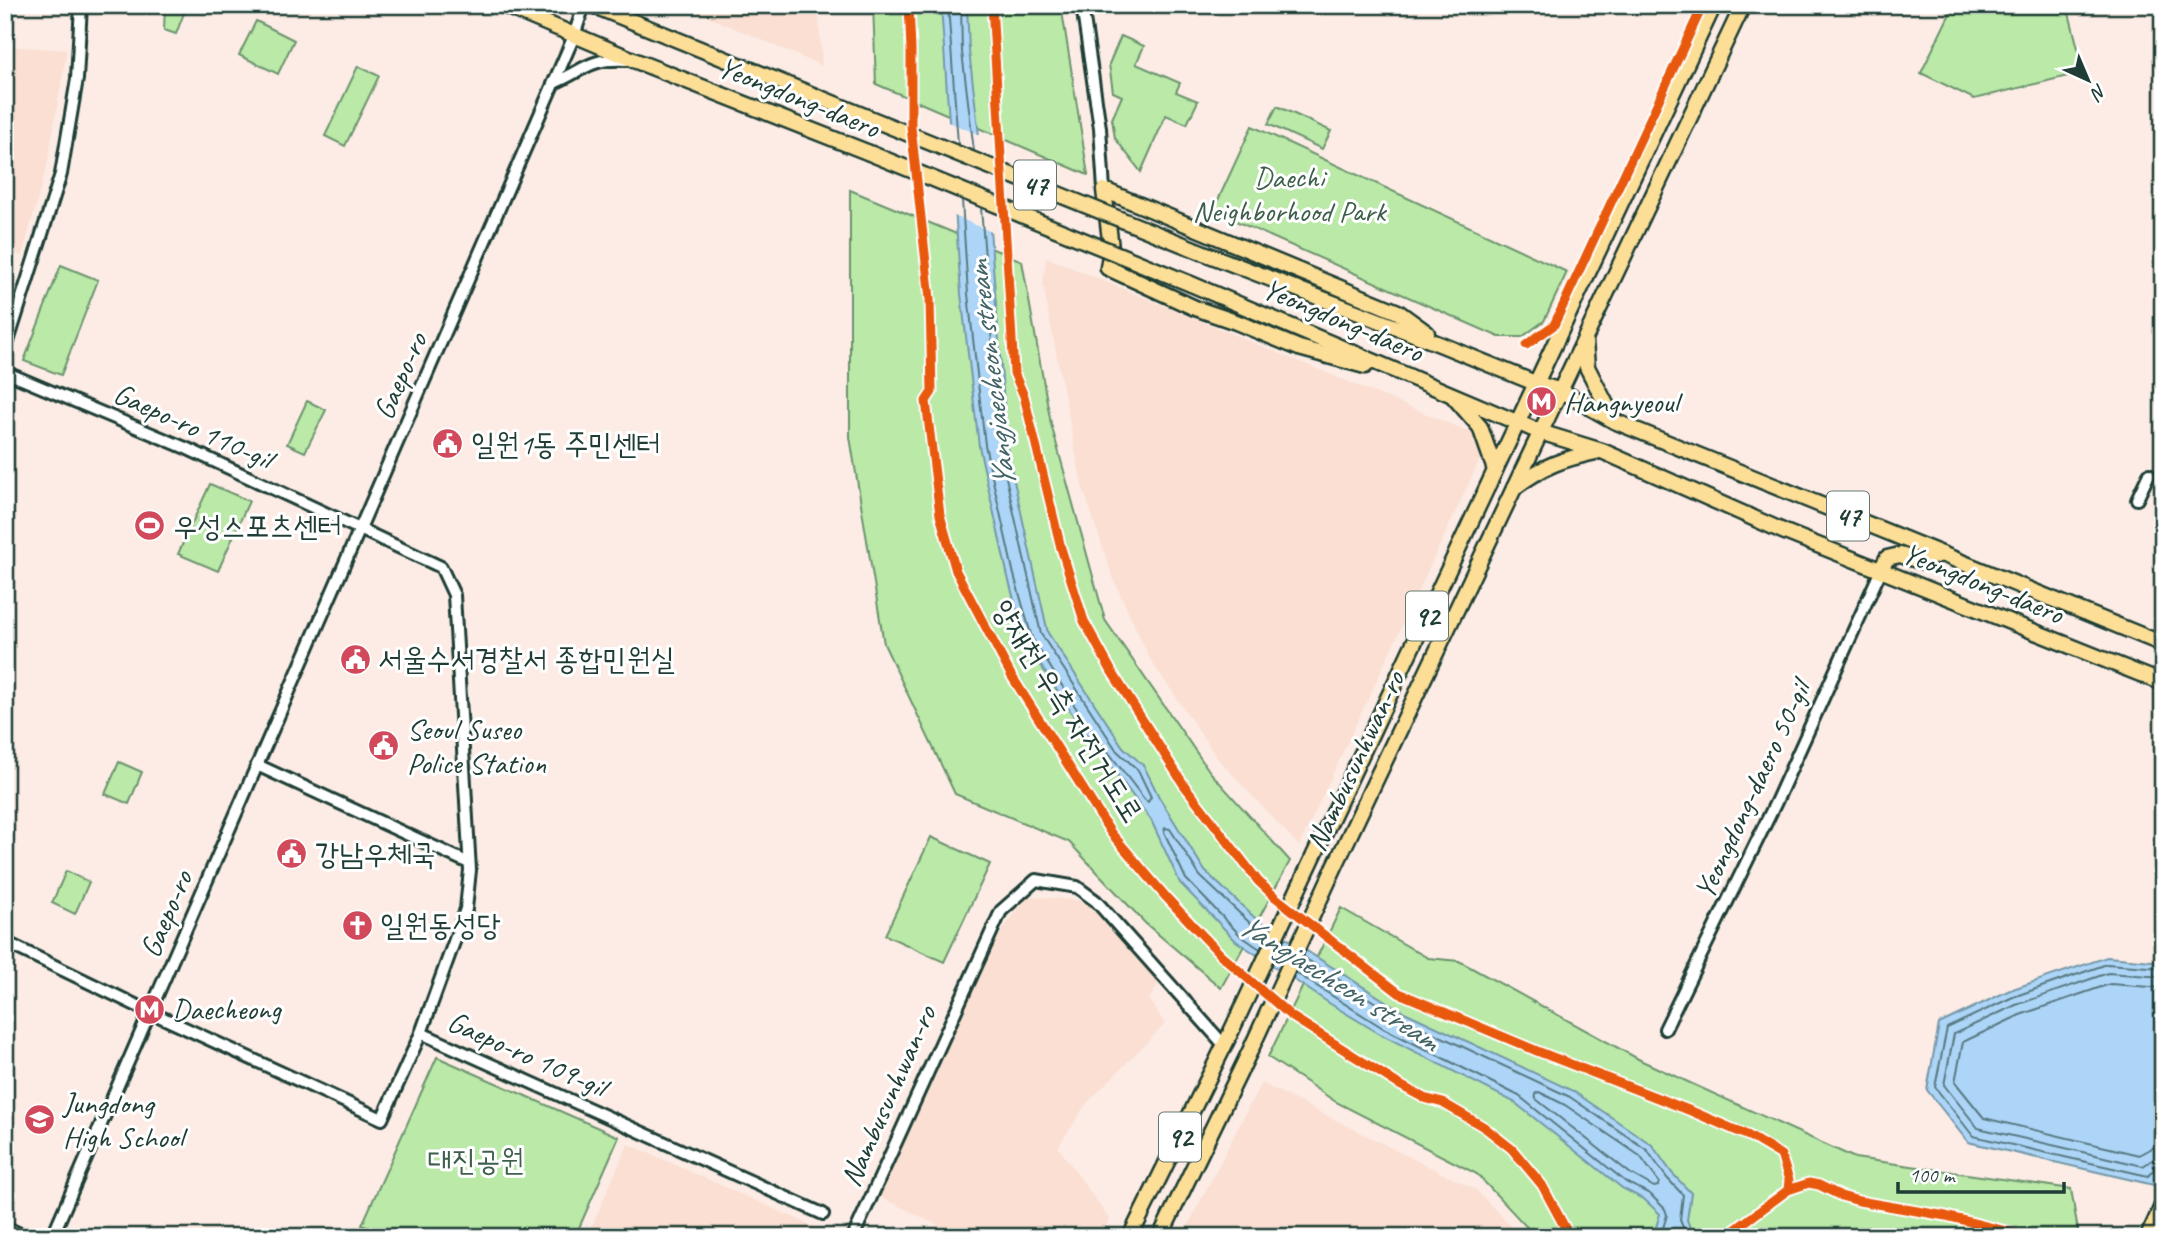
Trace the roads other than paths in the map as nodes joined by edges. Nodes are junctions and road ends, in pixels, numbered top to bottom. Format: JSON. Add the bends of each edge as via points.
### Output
{"nodes":[{"id":1,"x":81,"y":5,"type":"edge"},
{"id":2,"x":503,"y":5,"type":"edge"},
{"id":3,"x":584,"y":5,"type":"edge"},
{"id":4,"x":592,"y":5,"type":"edge"},
{"id":5,"x":1082,"y":5,"type":"edge"},
{"id":6,"x":1714,"y":5,"type":"edge"},
{"id":7,"x":1743,"y":5,"type":"edge"},
{"id":8,"x":574,"y":36,"type":"junction"},
{"id":9,"x":636,"y":61,"type":"junction"},
{"id":10,"x":554,"y":83,"type":"junction"},
{"id":11,"x":1104,"y":190,"type":"junction"},
{"id":12,"x":1585,"y":339,"type":"junction"},
{"id":13,"x":1442,"y":345,"type":"junction"},
{"id":14,"x":5,"y":351,"type":"edge"},
{"id":15,"x":5,"y":372,"type":"edge"},
{"id":16,"x":1417,"y":380,"type":"junction"},
{"id":17,"x":1535,"y":383,"type":"junction"},
{"id":18,"x":1560,"y":391,"type":"junction"},
{"id":19,"x":1450,"y":393,"type":"junction"},
{"id":20,"x":1615,"y":421,"type":"junction"},
{"id":21,"x":1518,"y":422,"type":"junction"},
{"id":22,"x":1540,"y":432,"type":"junction"},
{"id":23,"x":1602,"y":451,"type":"junction"},
{"id":24,"x":1495,"y":470,"type":"junction"},
{"id":25,"x":2149,"y":474,"type":"dead end"},
{"id":26,"x":1513,"y":489,"type":"junction"},
{"id":27,"x":2137,"y":499,"type":"dead end"},
{"id":28,"x":360,"y":530,"type":"junction"},
{"id":29,"x":1941,"y":554,"type":"junction"},
{"id":30,"x":1881,"y":570,"type":"junction"},
{"id":31,"x":2163,"y":644,"type":"edge"},
{"id":32,"x":2163,"y":683,"type":"edge"},
{"id":33,"x":257,"y":765,"type":"junction"},
{"id":34,"x":469,"y":863,"type":"junction"},
{"id":35,"x":5,"y":942,"type":"edge"},
{"id":36,"x":150,"y":1012,"type":"junction"},
{"id":37,"x":1665,"y":1030,"type":"dead end"},
{"id":38,"x":421,"y":1033,"type":"junction"},
{"id":39,"x":1227,"y":1041,"type":"junction"},
{"id":40,"x":2163,"y":1204,"type":"edge"},
{"id":41,"x":823,"y":1214,"type":"dead end"},
{"id":42,"x":5,"y":1227,"type":"edge"},
{"id":43,"x":26,"y":1237,"type":"edge"},
{"id":44,"x":52,"y":1237,"type":"edge"},
{"id":45,"x":853,"y":1237,"type":"edge"},
{"id":46,"x":1130,"y":1237,"type":"edge"},
{"id":47,"x":1160,"y":1237,"type":"edge"},
{"id":48,"x":2148,"y":1237,"type":"edge"}],
"edges":[{"from":1,"to":14,"type":"street","via":[[77,79],[61,174]]},
{"from":2,"to":8,"type":"main road","name":"Yeongdong-daero","number":"47"},
{"from":3,"to":8,"type":"street","name":"Gaepo-ro"},
{"from":4,"to":13,"type":"main road","name":"Yeongdong-daero","number":"47","bridge":true},
{"from":5,"to":11,"type":"street"},
{"from":6,"to":17,"type":"main road","name":"Nambusunhwan-ro","number":"92"},
{"from":7,"to":12,"type":"main road","name":"Nambusunhwan-ro","number":"92"},
{"from":8,"to":9,"type":"main road","name":"Yeongdong-daero","number":"47"},
{"from":8,"to":10,"type":"street","name":"Gaepo-ro"},
{"from":9,"to":10,"type":"street","via":[[602,60]]},
{"from":9,"to":16,"type":"main road","name":"Yeongdong-daero","number":"47","bridge":true},
{"from":10,"to":28,"type":"street","name":"Gaepo-ro"},
{"from":11,"to":13,"type":"main road","via":[[1398,312]]},
{"from":11,"to":16,"type":"main road","via":[[1111,248],[1108,268],[1299,348]]},
{"from":12,"to":18,"type":"main road","name":"Nambusunhwan-ro","number":"92"},
{"from":12,"to":20,"type":"main road","via":[[1587,367]]},
{"from":13,"to":17,"type":"main road","name":"Yeongdong-daero","number":"47"},
{"from":15,"to":28,"type":"street","name":"Gaepo-ro 110-gil","via":[[188,449]]},
{"from":16,"to":19,"type":"main road","name":"Yeongdong-daero","number":"47"},
{"from":17,"to":18,"type":"main road","name":"Yeongdong-daero","number":"47"},
{"from":17,"to":21,"type":"main road","name":"Nambusunhwan-ro","number":"92"},
{"from":18,"to":20,"type":"main road","name":"Yeongdong-daero","number":"47"},
{"from":18,"to":22,"type":"main road","name":"Nambusunhwan-ro","number":"92"},
{"from":19,"to":21,"type":"main road","name":"Yeongdong-daero","number":"47"},
{"from":19,"to":24,"type":"main road","via":[[1480,427]]},
{"from":20,"to":29,"type":"main road","name":"Yeongdong-daero","number":"47"},
{"from":21,"to":22,"type":"main road","name":"Yeongdong-daero","number":"47"},
{"from":21,"to":24,"type":"main road","name":"Nambusunhwan-ro","number":"92"},
{"from":22,"to":23,"type":"main road","name":"Yeongdong-daero","number":"47"},
{"from":22,"to":26,"type":"main road","name":"Nambusunhwan-ro","number":"92"},
{"from":23,"to":26,"type":"main road","via":[[1561,460]]},
{"from":23,"to":30,"type":"main road","name":"Yeongdong-daero","number":"47"},
{"from":24,"to":39,"type":"main road","name":"Nambusunhwan-ro","number":"92"},
{"from":25,"to":27,"type":"street"},
{"from":26,"to":47,"type":"main road","name":"Nambusunhwan-ro","number":"92"},
{"from":28,"to":33,"type":"street","name":"Gaepo-ro"},
{"from":28,"to":34,"type":"street","name":"Gaepo-ro 109-gil","via":[[442,567],[454,595]]},
{"from":29,"to":30,"type":"main road","via":[[1920,561],[1900,555],[1887,558]]},
{"from":29,"to":31,"type":"main road","name":"Yeongdong-daero","number":"47"},
{"from":30,"to":32,"type":"main road","name":"Yeongdong-daero","number":"47"},
{"from":30,"to":37,"type":"street","name":"Yeongdong-daero 50-gil","via":[[1776,802]]},
{"from":33,"to":34,"type":"street"},
{"from":33,"to":36,"type":"street","name":"Gaepo-ro"},
{"from":34,"to":38,"type":"street","name":"Gaepo-ro 109-gil","via":[[466,909]]},
{"from":35,"to":36,"type":"street"},
{"from":36,"to":38,"type":"street","via":[[382,1119]]},
{"from":36,"to":44,"type":"street","name":"Gaepo-ro"},
{"from":38,"to":41,"type":"street","name":"Gaepo-ro 109-gil"},
{"from":39,"to":45,"type":"street","name":"Nambusunhwan-ro","via":[[1096,901],[1077,887],[1036,880],[1002,911]]},
{"from":39,"to":46,"type":"main road","name":"Nambusunhwan-ro","number":"92"},
{"from":40,"to":48,"type":"main road"},
{"from":42,"to":43,"type":"street"}]}
